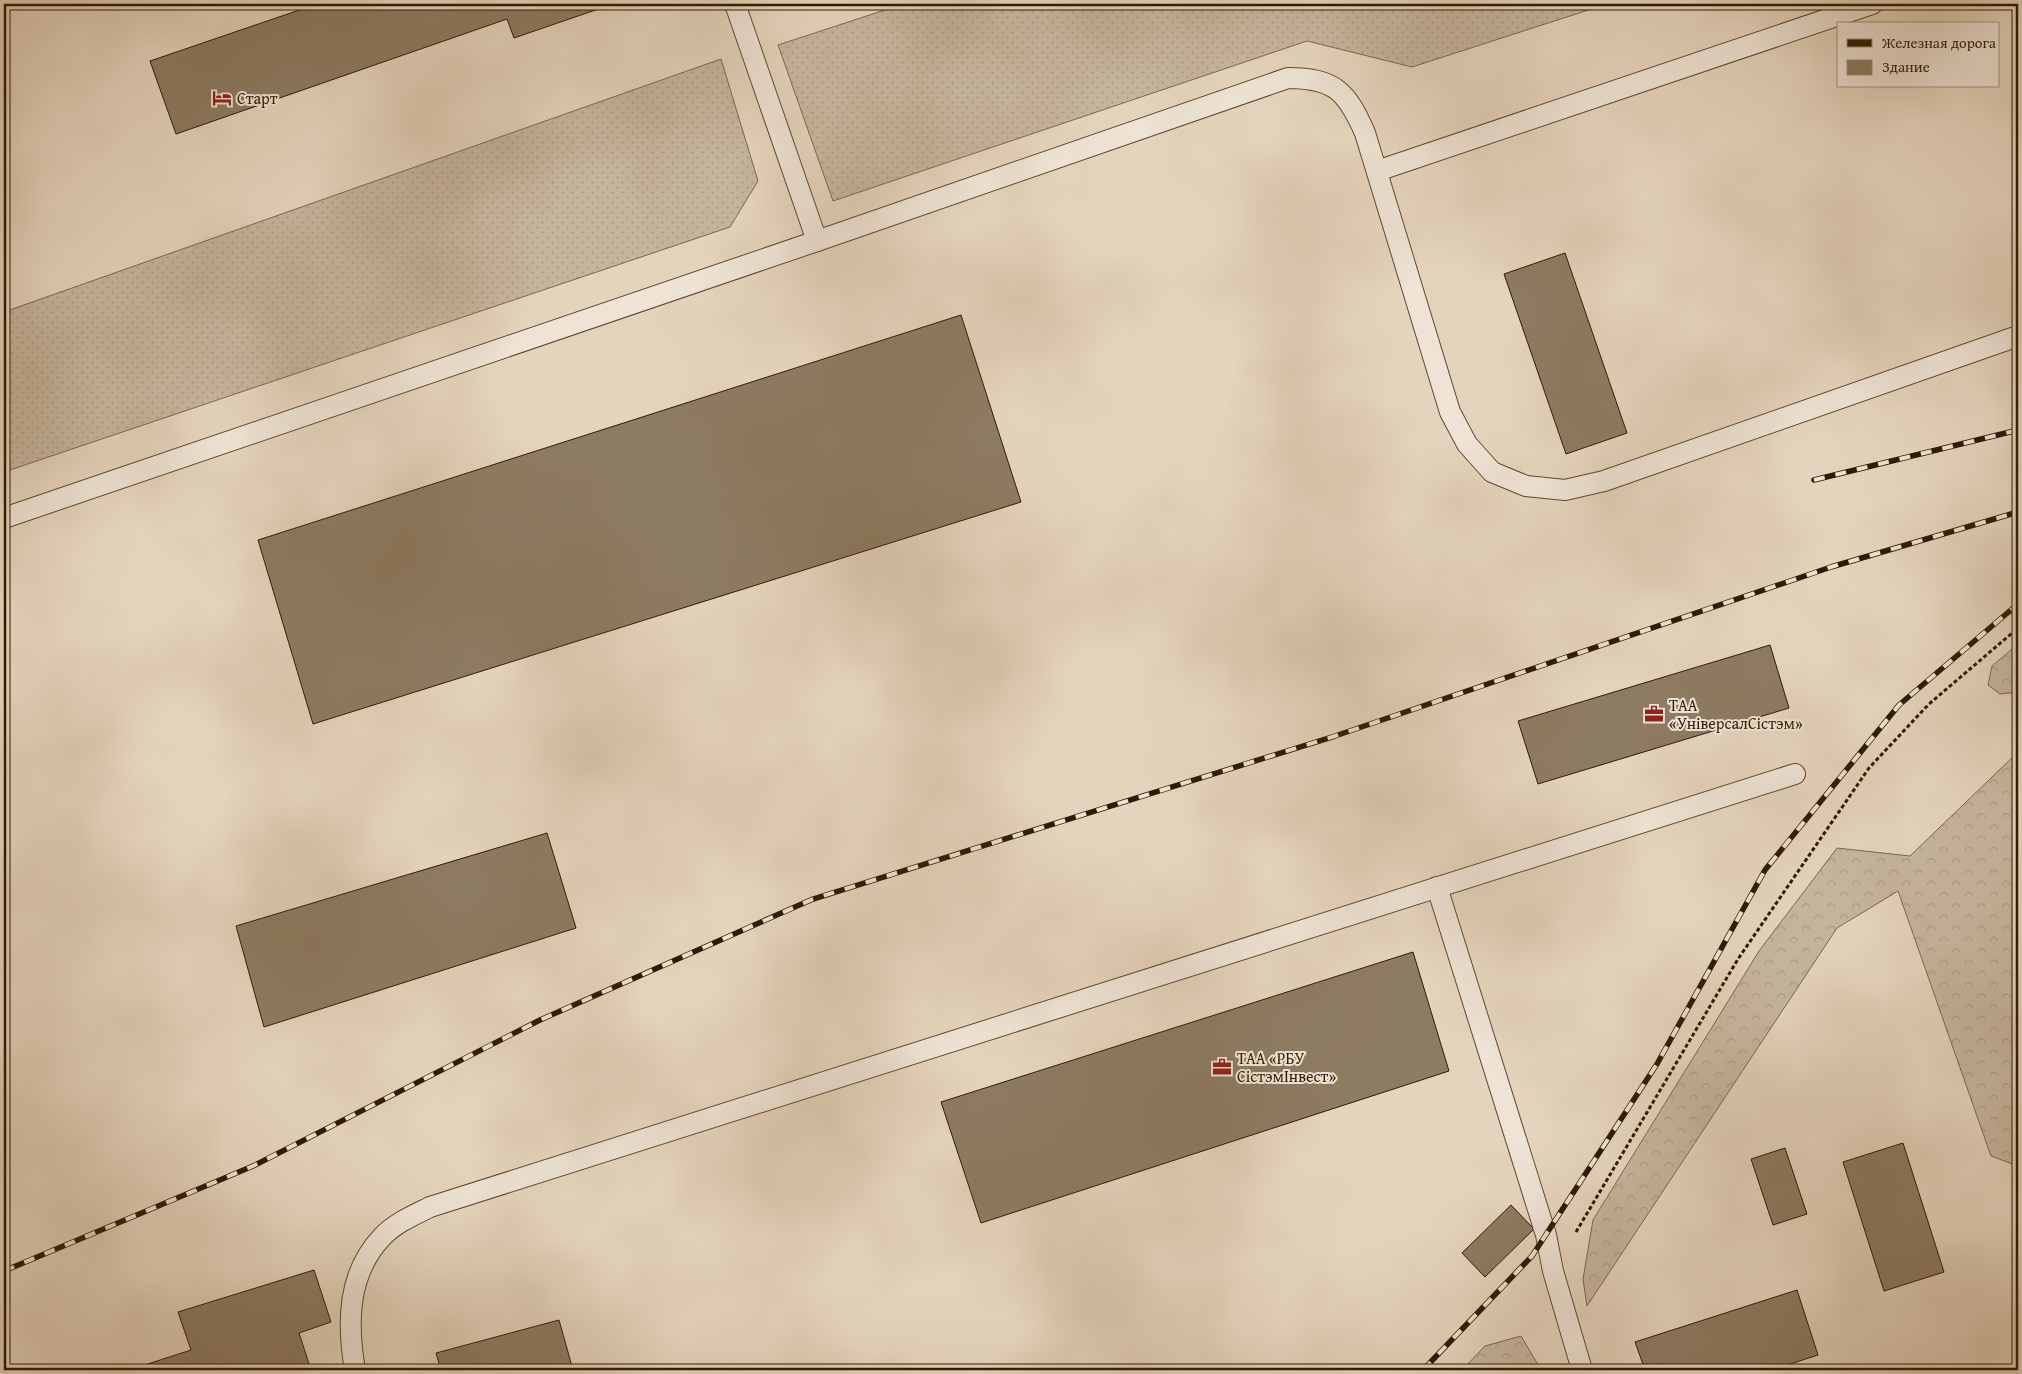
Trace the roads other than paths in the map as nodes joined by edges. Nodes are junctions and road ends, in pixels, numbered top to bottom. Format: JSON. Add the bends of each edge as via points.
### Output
{"nodes":[{"id":1,"x":735,"y":4,"type":"edge"},
{"id":2,"x":1872,"y":4,"type":"edge"},
{"id":3,"x":1376,"y":171,"type":"junction"},
{"id":4,"x":817,"y":242,"type":"junction"},
{"id":5,"x":2018,"y":336,"type":"edge"},
{"id":6,"x":4,"y":518,"type":"edge"},
{"id":7,"x":1795,"y":774,"type":"dead end"},
{"id":8,"x":1437,"y":887,"type":"junction"},
{"id":9,"x":355,"y":1370,"type":"edge"},
{"id":10,"x":1582,"y":1370,"type":"edge"}],
"edges":[{"from":1,"to":4,"type":"lane"},
{"from":2,"to":3,"type":"lane"},
{"from":3,"to":4,"type":"lane","via":[[1355,111],[1342,94],[1327,83],[1308,78],[1288,78]]},
{"from":3,"to":5,"type":"lane","via":[[1450,412],[1467,444],[1492,472],[1526,486],[1564,490],[1604,481]]},
{"from":4,"to":6,"type":"lane"},
{"from":7,"to":8,"type":"lane"},
{"from":8,"to":9,"type":"lane","via":[[430,1207],[405,1219],[382,1237],[365,1260],[354,1286],[350,1315],[350,1343]]},
{"from":8,"to":10,"type":"lane","via":[[1546,1235],[1553,1271]]}]}
